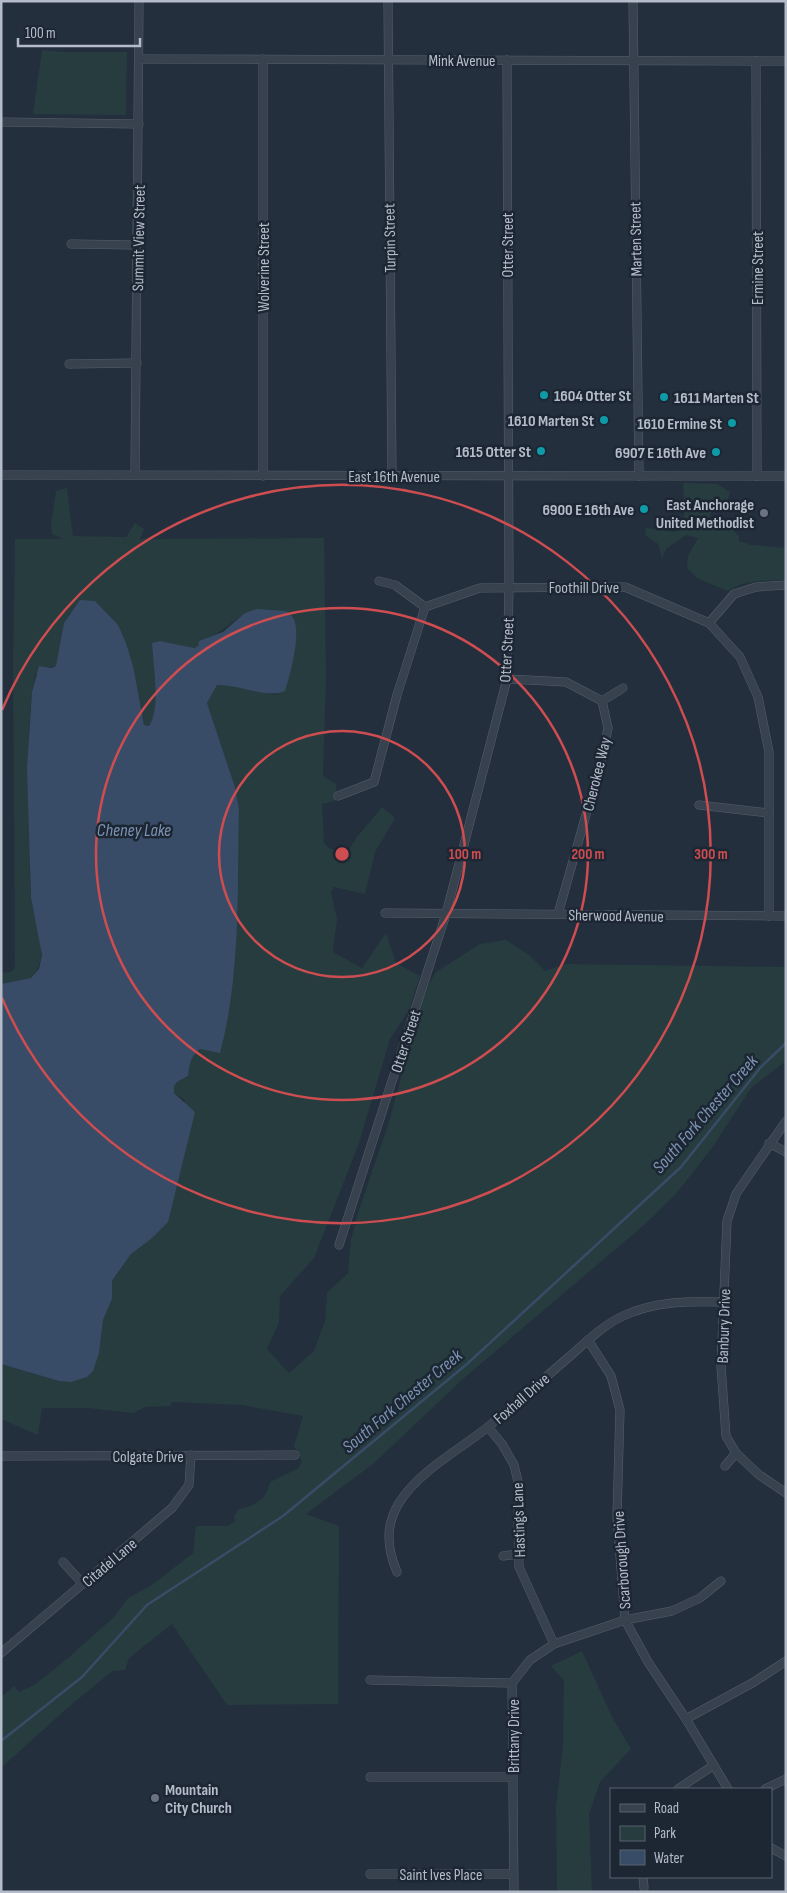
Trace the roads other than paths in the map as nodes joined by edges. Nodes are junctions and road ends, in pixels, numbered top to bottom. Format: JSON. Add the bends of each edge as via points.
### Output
{"nodes":[{"id":1,"x":139,"y":1,"type":"edge"},
{"id":2,"x":388,"y":1,"type":"edge"},
{"id":3,"x":633,"y":1,"type":"edge"},
{"id":4,"x":139,"y":59,"type":"junction"},
{"id":5,"x":263,"y":59,"type":"junction"},
{"id":6,"x":387,"y":60,"type":"junction"},
{"id":7,"x":507,"y":60,"type":"junction"},
{"id":8,"x":633,"y":60,"type":"junction"},
{"id":9,"x":756,"y":61,"type":"junction"},
{"id":10,"x":786,"y":61,"type":"edge"},
{"id":11,"x":1,"y":122,"type":"edge"},
{"id":12,"x":139,"y":124,"type":"junction"},
{"id":13,"x":71,"y":244,"type":"dead end"},
{"id":14,"x":137,"y":245,"type":"junction"},
{"id":15,"x":137,"y":363,"type":"junction"},
{"id":16,"x":69,"y":364,"type":"dead end"},
{"id":17,"x":1,"y":475,"type":"edge"},
{"id":18,"x":135,"y":475,"type":"junction"},
{"id":19,"x":263,"y":476,"type":"junction"},
{"id":20,"x":392,"y":476,"type":"junction"},
{"id":21,"x":508,"y":476,"type":"junction"},
{"id":22,"x":639,"y":476,"type":"junction"},
{"id":23,"x":757,"y":476,"type":"junction"},
{"id":24,"x":786,"y":476,"type":"edge"},
{"id":25,"x":379,"y":581,"type":"dead end"},
{"id":26,"x":786,"y":585,"type":"edge"},
{"id":27,"x":509,"y":587,"type":"junction"},
{"id":28,"x":425,"y":607,"type":"junction"},
{"id":29,"x":709,"y":623,"type":"junction"},
{"id":30,"x":507,"y":679,"type":"junction"},
{"id":31,"x":622,"y":688,"type":"dead end"},
{"id":32,"x":602,"y":701,"type":"junction"},
{"id":33,"x":338,"y":796,"type":"dead end"},
{"id":34,"x":699,"y":805,"type":"dead end"},
{"id":35,"x":769,"y":813,"type":"junction"},
{"id":36,"x":385,"y":913,"type":"dead end"},
{"id":37,"x":446,"y":914,"type":"junction"},
{"id":38,"x":558,"y":914,"type":"junction"},
{"id":39,"x":768,"y":916,"type":"junction"},
{"id":40,"x":786,"y":916,"type":"edge"},
{"id":41,"x":786,"y":1121,"type":"edge"},
{"id":42,"x":769,"y":1143,"type":"junction"},
{"id":43,"x":786,"y":1152,"type":"edge"},
{"id":44,"x":339,"y":1245,"type":"dead end"},
{"id":45,"x":724,"y":1302,"type":"junction"},
{"id":46,"x":588,"y":1340,"type":"junction"},
{"id":47,"x":488,"y":1427,"type":"junction"},
{"id":48,"x":736,"y":1453,"type":"junction"},
{"id":49,"x":295,"y":1455,"type":"dead end"},
{"id":50,"x":1,"y":1456,"type":"edge"},
{"id":51,"x":191,"y":1456,"type":"junction"},
{"id":52,"x":725,"y":1466,"type":"dead end"},
{"id":53,"x":786,"y":1493,"type":"edge"},
{"id":54,"x":519,"y":1554,"type":"junction"},
{"id":55,"x":503,"y":1556,"type":"dead end"},
{"id":56,"x":63,"y":1562,"type":"dead end"},
{"id":57,"x":397,"y":1572,"type":"dead end"},
{"id":58,"x":721,"y":1581,"type":"dead end"},
{"id":59,"x":83,"y":1584,"type":"junction"},
{"id":60,"x":625,"y":1620,"type":"junction"},
{"id":61,"x":554,"y":1644,"type":"junction"},
{"id":62,"x":1,"y":1653,"type":"edge"},
{"id":63,"x":786,"y":1661,"type":"edge"},
{"id":64,"x":370,"y":1680,"type":"dead end"},
{"id":65,"x":512,"y":1683,"type":"junction"},
{"id":66,"x":686,"y":1719,"type":"junction"},
{"id":67,"x":714,"y":1765,"type":"junction"},
{"id":68,"x":370,"y":1777,"type":"dead end"},
{"id":69,"x":513,"y":1777,"type":"junction"},
{"id":70,"x":786,"y":1779,"type":"edge"},
{"id":71,"x":680,"y":1788,"type":"edge"},
{"id":72,"x":727,"y":1788,"type":"edge"},
{"id":73,"x":766,"y":1788,"type":"edge"},
{"id":74,"x":772,"y":1849,"type":"edge"},
{"id":75,"x":786,"y":1856,"type":"edge"},
{"id":76,"x":370,"y":1874,"type":"dead end"},
{"id":77,"x":513,"y":1874,"type":"junction"},
{"id":78,"x":643,"y":1878,"type":"edge"},
{"id":79,"x":644,"y":1888,"type":"dead end"},
{"id":80,"x":514,"y":1892,"type":"edge"}],
"edges":[{"from":1,"to":4,"type":"street","name":"Summit View Street"},
{"from":2,"to":6,"type":"street","name":"Turpin Street"},
{"from":3,"to":8,"type":"street","name":"Marten Street"},
{"from":4,"to":5,"type":"street","name":"Mink Avenue"},
{"from":4,"to":12,"type":"street","name":"Summit View Street"},
{"from":5,"to":6,"type":"street","name":"Mink Avenue"},
{"from":5,"to":19,"type":"street","name":"Wolverine Street"},
{"from":6,"to":7,"type":"street","name":"Mink Avenue"},
{"from":6,"to":20,"type":"street","name":"Turpin Street"},
{"from":7,"to":8,"type":"street","name":"Mink Avenue"},
{"from":7,"to":21,"type":"street","name":"Otter Street"},
{"from":8,"to":9,"type":"street","name":"Mink Avenue"},
{"from":8,"to":22,"type":"street","name":"Marten Street"},
{"from":9,"to":10,"type":"street","name":"Mink Avenue"},
{"from":9,"to":23,"type":"street","name":"Ermine Street"},
{"from":11,"to":12,"type":"street"},
{"from":12,"to":14,"type":"street","name":"Summit View Street"},
{"from":13,"to":14,"type":"street"},
{"from":14,"to":15,"type":"street","name":"Summit View Street"},
{"from":15,"to":16,"type":"street"},
{"from":15,"to":18,"type":"street","name":"Summit View Street"},
{"from":17,"to":18,"type":"street","name":"East 16th Avenue"},
{"from":18,"to":19,"type":"street","name":"East 16th Avenue"},
{"from":19,"to":20,"type":"street","name":"East 16th Avenue"},
{"from":20,"to":21,"type":"street","name":"East 16th Avenue"},
{"from":21,"to":22,"type":"street","name":"East 16th Avenue"},
{"from":21,"to":27,"type":"street","name":"Otter Street"},
{"from":22,"to":23,"type":"street","name":"East 16th Avenue"},
{"from":23,"to":24,"type":"street","name":"East 16th Avenue"},
{"from":25,"to":28,"type":"street","via":[[395,584]]},
{"from":26,"to":29,"type":"street","via":[[756,587],[734,594]]},
{"from":27,"to":28,"type":"street","name":"Foothill Drive","via":[[480,588]]},
{"from":27,"to":29,"type":"street","name":"Foothill Drive","via":[[625,587]]},
{"from":27,"to":30,"type":"street","name":"Otter Street"},
{"from":28,"to":33,"type":"street","via":[[374,782]]},
{"from":29,"to":35,"type":"street","name":"Foothill Drive","via":[[740,657],[758,697],[769,752]]},
{"from":30,"to":32,"type":"street","via":[[566,682]]},
{"from":30,"to":37,"type":"street","name":"Otter Street"},
{"from":31,"to":32,"type":"street"},
{"from":32,"to":38,"type":"street","name":"Cherokee Way","via":[[608,728],[602,758]]},
{"from":34,"to":35,"type":"street"},
{"from":35,"to":39,"type":"street","name":"Foothill Drive"},
{"from":36,"to":37,"type":"street","name":"Sherwood Avenue"},
{"from":37,"to":38,"type":"street","name":"Sherwood Avenue"},
{"from":37,"to":44,"type":"street","name":"Otter Street"},
{"from":38,"to":39,"type":"street","name":"Sherwood Avenue"},
{"from":39,"to":40,"type":"street","name":"Sherwood Avenue"},
{"from":41,"to":42,"type":"street","name":"Banbury Drive"},
{"from":42,"to":43,"type":"street"},
{"from":42,"to":45,"type":"street","name":"Banbury Drive","via":[[730,1207]]},
{"from":45,"to":46,"type":"street","name":"Foxhall Drive","via":[[649,1305],[621,1317]]},
{"from":45,"to":48,"type":"street","name":"Banbury Drive","via":[[723,1420],[726,1436]]},
{"from":46,"to":47,"type":"street","name":"Foxhall Drive"},
{"from":46,"to":60,"type":"street","name":"Scarborough Drive","via":[[611,1376],[620,1410],[617,1516]]},
{"from":47,"to":54,"type":"street","name":"Hastings Lane","via":[[514,1466],[520,1490]]},
{"from":47,"to":57,"type":"street","name":"Foxhall Drive","via":[[419,1481],[400,1503],[389,1525],[390,1554]]},
{"from":48,"to":52,"type":"street"},
{"from":48,"to":53,"type":"street","name":"Banbury Drive","via":[[758,1474]]},
{"from":49,"to":51,"type":"street","name":"Colgate Drive"},
{"from":50,"to":51,"type":"street","name":"Colgate Drive"},
{"from":51,"to":59,"type":"street","name":"Citadel Lane","via":[[189,1485],[172,1508]]},
{"from":54,"to":55,"type":"street"},
{"from":54,"to":61,"type":"street","name":"Hastings Lane","via":[[519,1567]]},
{"from":56,"to":59,"type":"street"},
{"from":58,"to":60,"type":"street","name":"Brittany Drive","via":[[700,1598],[672,1611]]},
{"from":59,"to":62,"type":"street","name":"Citadel Lane"},
{"from":60,"to":61,"type":"street","name":"Brittany Drive"},
{"from":60,"to":66,"type":"street","name":"Scarborough Drive"},
{"from":61,"to":65,"type":"street","name":"Brittany Drive","via":[[530,1660]]},
{"from":63,"to":66,"type":"street"},
{"from":64,"to":65,"type":"street"},
{"from":65,"to":69,"type":"street","name":"Brittany Drive"},
{"from":66,"to":67,"type":"street","name":"Scarborough Drive"},
{"from":67,"to":71,"type":"street"},
{"from":67,"to":72,"type":"street","name":"Scarborough Drive"},
{"from":68,"to":69,"type":"street"},
{"from":69,"to":77,"type":"street","name":"Brittany Drive"},
{"from":70,"to":73,"type":"street"},
{"from":74,"to":75,"type":"street"},
{"from":76,"to":77,"type":"street","name":"Saint Ives Place"},
{"from":77,"to":80,"type":"street","name":"Brittany Drive"},
{"from":78,"to":79,"type":"street"}]}
